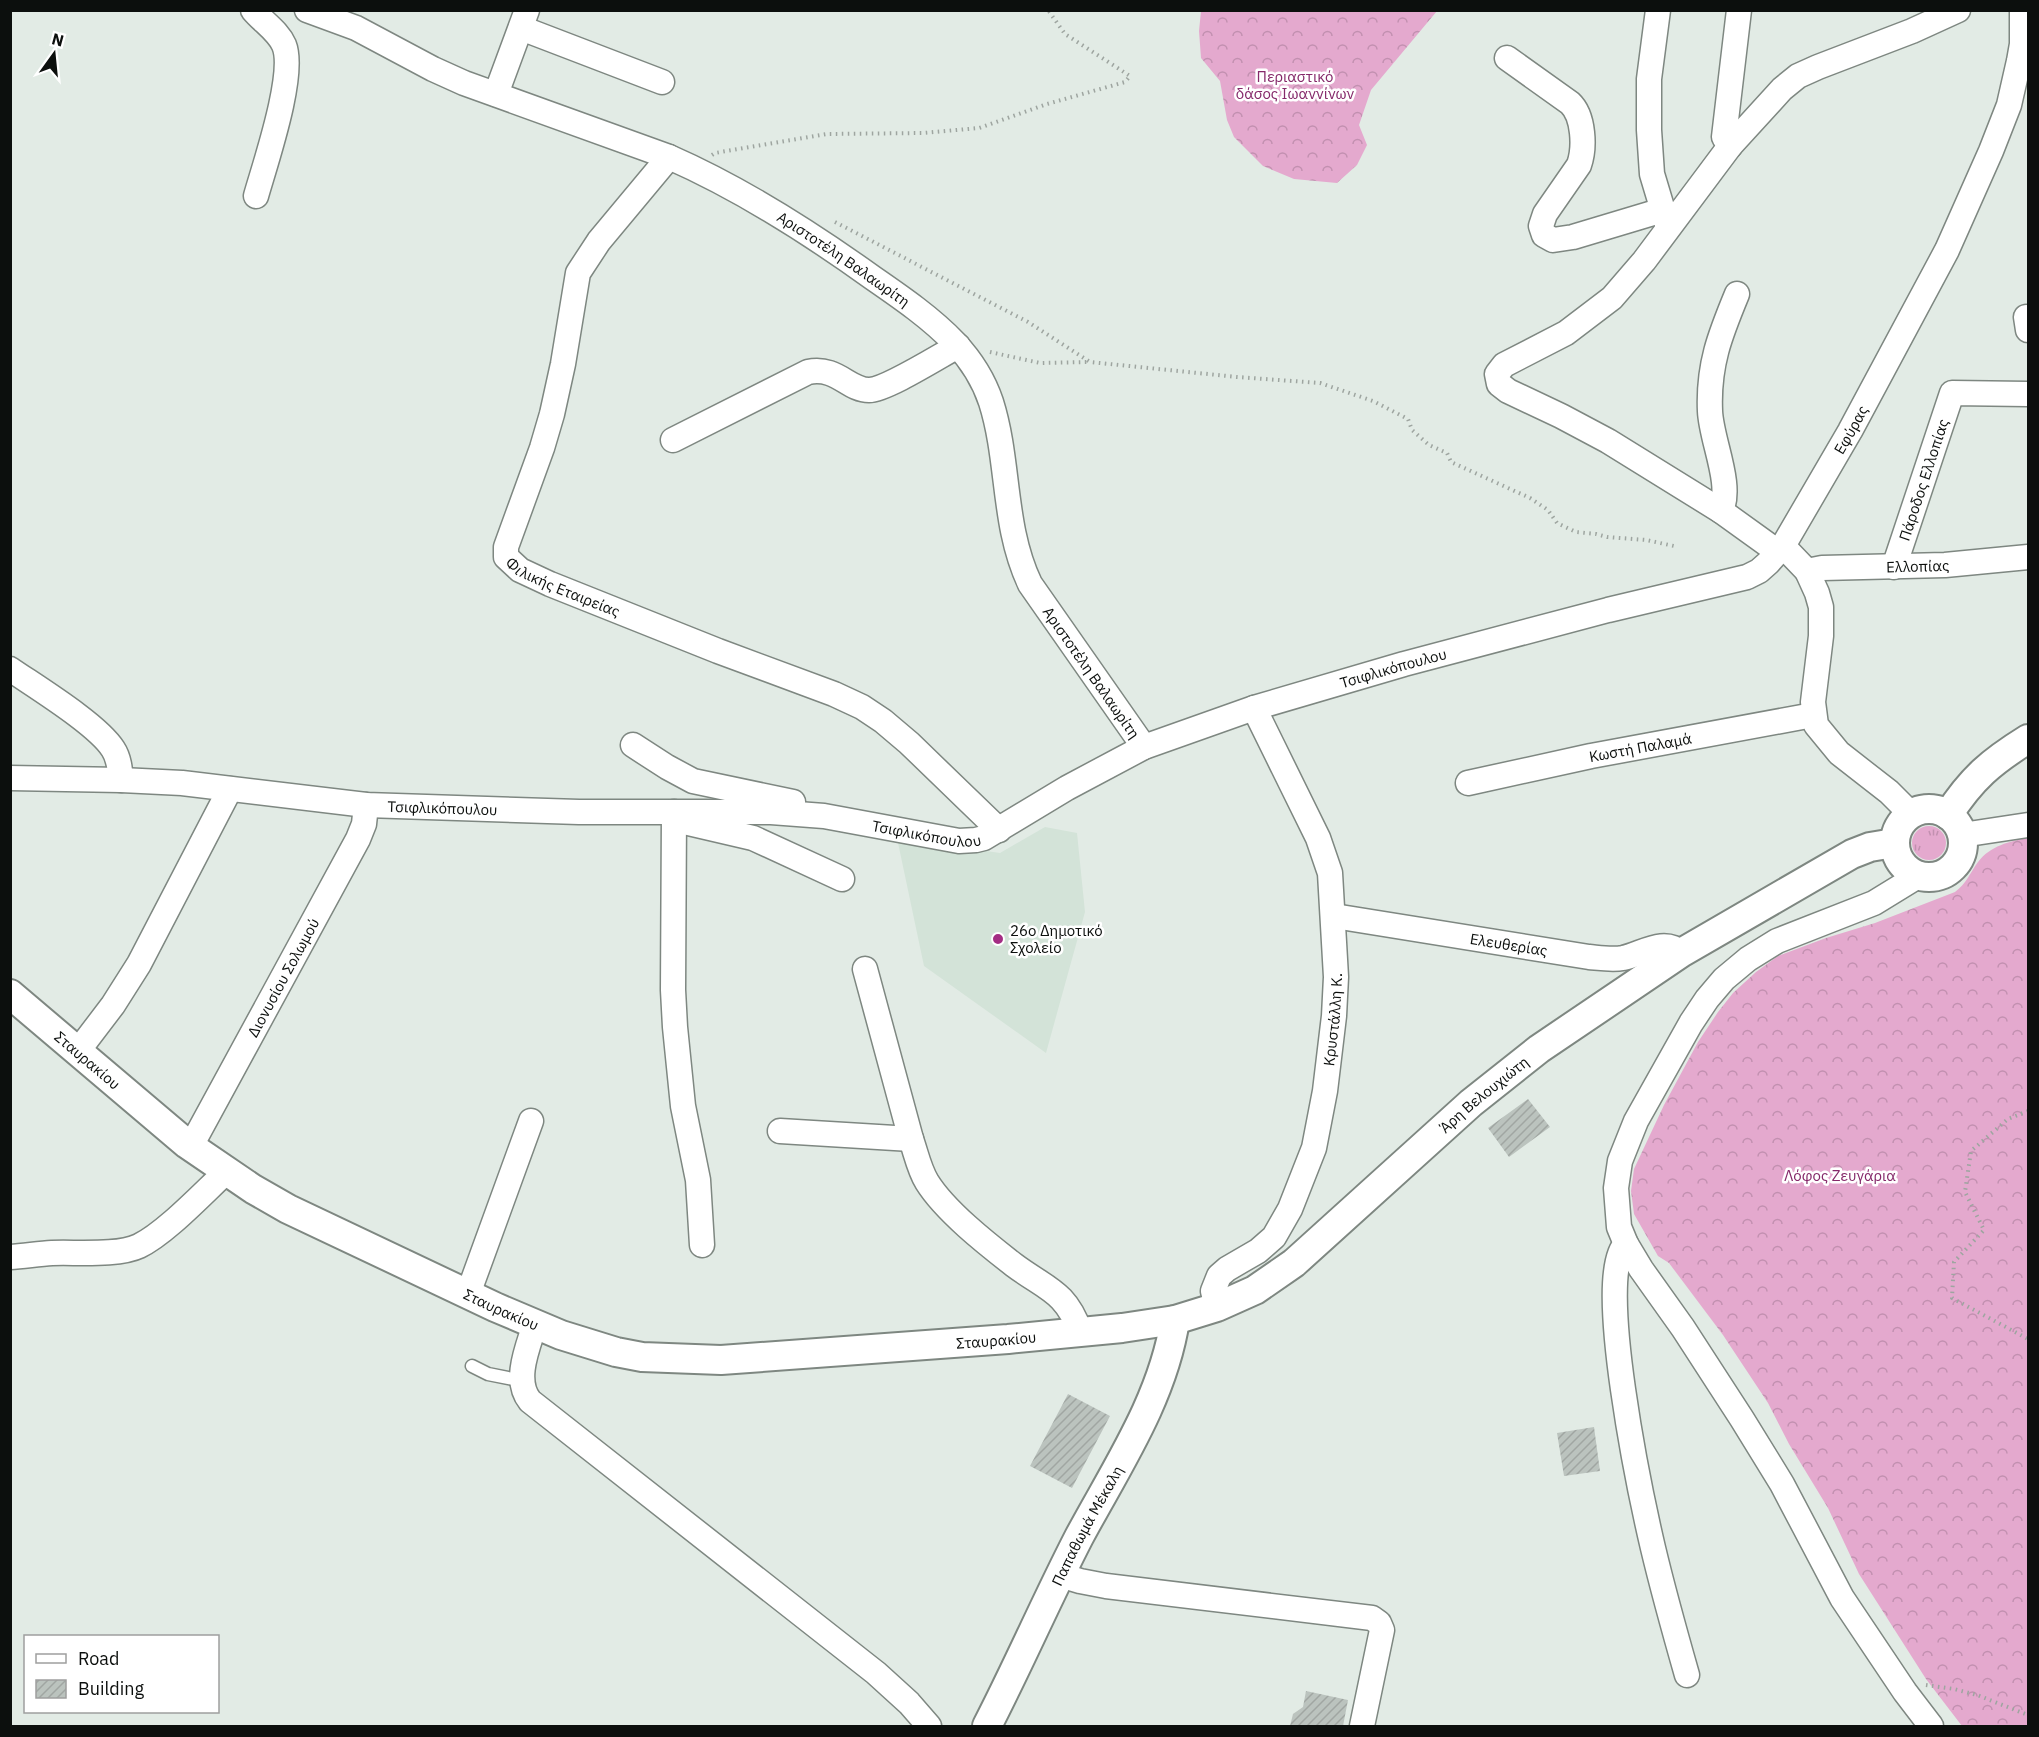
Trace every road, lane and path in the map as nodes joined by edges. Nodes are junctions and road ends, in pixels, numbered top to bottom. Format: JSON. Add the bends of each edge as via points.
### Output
{"nodes":[{"id":1,"x":253,"y":10,"type":"edge"},
{"id":2,"x":307,"y":10,"type":"edge"},
{"id":3,"x":1048,"y":10,"type":"edge"},
{"id":4,"x":1658,"y":10,"type":"edge"},
{"id":5,"x":1739,"y":10,"type":"edge"},
{"id":6,"x":1958,"y":10,"type":"edge"},
{"id":7,"x":2022,"y":10,"type":"edge"},
{"id":8,"x":524,"y":19,"type":"edge"},
{"id":9,"x":1507,"y":58,"type":"dead end"},
{"id":10,"x":662,"y":82,"type":"dead end"},
{"id":11,"x":496,"y":94,"type":"junction"},
{"id":12,"x":1730,"y":146,"type":"junction"},
{"id":13,"x":669,"y":158,"type":"junction"},
{"id":14,"x":696,"y":169,"type":"junction"},
{"id":15,"x":256,"y":196,"type":"dead end"},
{"id":16,"x":829,"y":219,"type":"dead end"},
{"id":17,"x":1666,"y":219,"type":"junction"},
{"id":18,"x":1737,"y":294,"type":"dead end"},
{"id":19,"x":958,"y":346,"type":"junction"},
{"id":20,"x":1090,"y":362,"type":"junction"},
{"id":21,"x":2028,"y":394,"type":"edge"},
{"id":22,"x":673,"y":440,"type":"dead end"},
{"id":23,"x":1721,"y":511,"type":"junction"},
{"id":24,"x":1674,"y":546,"type":"dead end"},
{"id":25,"x":1780,"y":549,"type":"junction"},
{"id":26,"x":2028,"y":557,"type":"edge"},
{"id":27,"x":1894,"y":567,"type":"junction"},
{"id":28,"x":1807,"y":571,"type":"junction"},
{"id":29,"x":10,"y":669,"type":"edge"},
{"id":30,"x":1254,"y":708,"type":"junction"},
{"id":31,"x":1813,"y":715,"type":"junction"},
{"id":32,"x":2028,"y":739,"type":"edge"},
{"id":33,"x":633,"y":745,"type":"dead end"},
{"id":34,"x":1144,"y":747,"type":"junction"},
{"id":35,"x":10,"y":778,"type":"edge"},
{"id":36,"x":122,"y":780,"type":"junction"},
{"id":37,"x":1468,"y":783,"type":"dead end"},
{"id":38,"x":230,"y":789,"type":"junction"},
{"id":39,"x":366,"y":805,"type":"junction"},
{"id":40,"x":674,"y":812,"type":"junction"},
{"id":41,"x":1911,"y":814,"type":"junction"},
{"id":42,"x":838,"y":817,"type":"junction"},
{"id":43,"x":1955,"y":825,"type":"junction"},
{"id":44,"x":2028,"y":825,"type":"edge"},
{"id":45,"x":999,"y":830,"type":"junction"},
{"id":46,"x":1894,"y":843,"type":"junction"},
{"id":47,"x":1918,"y":876,"type":"junction"},
{"id":48,"x":842,"y":879,"type":"dead end"},
{"id":49,"x":1334,"y":916,"type":"junction"},
{"id":50,"x":1681,"y":953,"type":"junction"},
{"id":51,"x":865,"y":969,"type":"dead end"},
{"id":52,"x":10,"y":994,"type":"edge"},
{"id":53,"x":78,"y":1051,"type":"junction"},
{"id":54,"x":2028,"y":1111,"type":"edge"},
{"id":55,"x":531,"y":1121,"type":"dead end"},
{"id":56,"x":780,"y":1131,"type":"dead end"},
{"id":57,"x":911,"y":1139,"type":"junction"},
{"id":58,"x":191,"y":1146,"type":"junction"},
{"id":59,"x":227,"y":1171,"type":"junction"},
{"id":60,"x":1626,"y":1244,"type":"junction"},
{"id":61,"x":702,"y":1245,"type":"dead end"},
{"id":62,"x":10,"y":1257,"type":"edge"},
{"id":63,"x":468,"y":1294,"type":"junction"},
{"id":64,"x":1217,"y":1307,"type":"junction"},
{"id":65,"x":1175,"y":1320,"type":"junction"},
{"id":66,"x":535,"y":1324,"type":"junction"},
{"id":67,"x":1080,"y":1332,"type":"junction"},
{"id":68,"x":2028,"y":1339,"type":"edge"},
{"id":69,"x":472,"y":1366,"type":"dead end"},
{"id":70,"x":522,"y":1381,"type":"junction"},
{"id":71,"x":1060,"y":1575,"type":"junction"},
{"id":72,"x":1687,"y":1675,"type":"dead end"},
{"id":73,"x":1905,"y":1692,"type":"junction"},
{"id":74,"x":2028,"y":1715,"type":"edge"},
{"id":75,"x":929,"y":1726,"type":"edge"},
{"id":76,"x":987,"y":1726,"type":"edge"},
{"id":77,"x":1362,"y":1726,"type":"edge"},
{"id":78,"x":1931,"y":1726,"type":"edge"}],
"edges":[{"from":1,"to":15,"type":"street","via":[[280,39],[287,60]]},
{"from":2,"to":11,"type":"street","name":"Αριστοτέλη Βαλαωρίτη","via":[[348,24],[432,69]]},
{"from":3,"to":14,"type":"path","via":[[1065,34],[1130,76],[1125,82],[979,128],[827,134],[715,153]]},
{"from":4,"to":17,"type":"street","via":[[1649,79],[1649,130],[1652,174]]},
{"from":5,"to":12,"type":"street","via":[[1724,137]]},
{"from":6,"to":12,"type":"street","via":[[1798,76]]},
{"from":7,"to":25,"type":"street","name":"Εφύρας","via":[[2022,44],[2015,81],[2001,128],[1972,196],[1893,353]]},
{"from":8,"to":10,"type":"street"},
{"from":8,"to":11,"type":"street"},
{"from":9,"to":17,"type":"street","via":[[1570,103],[1581,118],[1580,165],[1545,214],[1540,226],[1544,235],[1553,240]]},
{"from":11,"to":13,"type":"street","name":"Αριστοτέλη Βαλαωρίτη"},
{"from":12,"to":17,"type":"street"},
{"from":13,"to":14,"type":"street","name":"Αριστοτέλη Βαλαωρίτη"},
{"from":13,"to":45,"type":"street","name":"Φιλικής Εταιρείας","via":[[599,241],[578,273],[552,414],[506,547],[506,557],[520,570],[550,584],[862,706],[909,743]]},
{"from":14,"to":19,"type":"street","name":"Αριστοτέλη Βαλαωρίτη","via":[[814,237],[927,317]]},
{"from":16,"to":20,"type":"path","via":[[1028,322]]},
{"from":17,"to":23,"type":"street","via":[[1622,288],[1566,333],[1504,365],[1497,378],[1508,391],[1608,441]]},
{"from":18,"to":23,"type":"street","via":[[1712,365],[1712,429],[1725,493]]},
{"from":19,"to":20,"type":"path","via":[[1040,363]]},
{"from":19,"to":22,"type":"street","via":[[893,382],[869,390],[831,372],[808,372]]},
{"from":19,"to":34,"type":"street","name":"Αριστοτέλη Βαλαωρίτη","via":[[984,386],[994,414],[1012,536],[1022,568],[1048,613]]},
{"from":20,"to":24,"type":"path","via":[[1320,383],[1373,401],[1408,419],[1413,430],[1429,445],[1447,453],[1451,462],[1530,498],[1548,510],[1557,523],[1576,532]]},
{"from":21,"to":27,"type":"street","name":"Πάροδος Ελλοπίας","via":[[1952,393]]},
{"from":23,"to":25,"type":"street"},
{"from":25,"to":28,"type":"street"},
{"from":25,"to":30,"type":"street","name":"Τσιφλικόπουλου","via":[[1759,571],[1746,577],[1404,664]]},
{"from":26,"to":27,"type":"street","name":"Ελλοπίας"},
{"from":27,"to":28,"type":"street","name":"Ελλοπίας"},
{"from":28,"to":31,"type":"street","via":[[1817,593],[1822,620]]},
{"from":29,"to":36,"type":"street","via":[[107,741],[117,756]]},
{"from":30,"to":34,"type":"street","name":"Τσιφλικόπουλου"},
{"from":30,"to":49,"type":"street","name":"Κρυστάλλη Κ.","via":[[1324,854]]},
{"from":31,"to":37,"type":"street","name":"Κωστή Παλαμά"},
{"from":31,"to":41,"type":"street","via":[[1830,744]]},
{"from":32,"to":43,"type":"street","via":[[1973,780]]},
{"from":33,"to":42,"type":"street","via":[[693,781],[817,807]]},
{"from":34,"to":45,"type":"street","name":"Τσιφλικόπουλου"},
{"from":35,"to":36,"type":"street","name":"Τσιφλικόπουλου"},
{"from":36,"to":38,"type":"street","name":"Τσιφλικόπουλου"},
{"from":38,"to":39,"type":"street","name":"Τσιφλικόπουλου"},
{"from":38,"to":53,"type":"street","via":[[139,964]]},
{"from":39,"to":40,"type":"street","name":"Τσιφλικόπουλου"},
{"from":39,"to":58,"type":"street","name":"Διονυσίου Σολωμού","via":[[358,839]]},
{"from":40,"to":42,"type":"street","name":"Τσιφλικόπουλου"},
{"from":40,"to":48,"type":"street","via":[[684,823],[753,838]]},
{"from":40,"to":61,"type":"street","via":[[675,1027],[681,1098],[698,1180]]},
{"from":41,"to":43,"type":"street","via":[[1934,809]]},
{"from":41,"to":46,"type":"street","via":[[1899,826]]},
{"from":42,"to":45,"type":"street","name":"Τσιφλικόπουλου","via":[[959,841],[976,840]]},
{"from":43,"to":44,"type":"street"},
{"from":43,"to":47,"type":"street","via":[[1962,853],[1952,868],[1936,877]]},
{"from":46,"to":47,"type":"street","via":[[1903,867]]},
{"from":46,"to":50,"type":"street","name":"Άρη Βελουχιώτη","via":[[1852,854]]},
{"from":47,"to":60,"type":"street","via":[[1874,903],[1777,940],[1748,959],[1711,994],[1668,1062],[1620,1161],[1616,1206]]},
{"from":49,"to":50,"type":"street","name":"Ελευθερίας","via":[[1589,957],[1622,958],[1665,946]]},
{"from":49,"to":64,"type":"street","name":"Κρυστάλλη Κ.","via":[[1334,1016],[1314,1148],[1281,1228],[1216,1281],[1213,1291]]},
{"from":50,"to":64,"type":"street","name":"Άρη Βελουχιώτη","via":[[1511,1071],[1278,1275]]},
{"from":51,"to":57,"type":"street"},
{"from":52,"to":53,"type":"street","name":"Σταυρακίου"},
{"from":53,"to":58,"type":"street","name":"Σταυρακίου"},
{"from":54,"to":68,"type":"path","via":[[2008,1119],[1971,1151],[1965,1192],[1984,1230],[1954,1262],[1952,1298]]},
{"from":55,"to":63,"type":"street"},
{"from":56,"to":57,"type":"street"},
{"from":57,"to":67,"type":"street","via":[[922,1172],[938,1196],[1005,1257],[1063,1299],[1074,1313]]},
{"from":58,"to":59,"type":"street","name":"Σταυρακίου"},
{"from":59,"to":62,"type":"street","via":[[139,1246],[94,1253]]},
{"from":59,"to":63,"type":"street","name":"Σταυρακίου","via":[[288,1209]]},
{"from":60,"to":72,"type":"street","via":[[1618,1258],[1615,1279],[1622,1379],[1652,1546]]},
{"from":60,"to":73,"type":"street","via":[[1742,1419],[1782,1484],[1842,1598]]},
{"from":63,"to":66,"type":"street","name":"Σταυρακίου"},
{"from":64,"to":65,"type":"street","name":"Άρη Βελουχιώτη"},
{"from":65,"to":67,"type":"street","name":"Άρη Βελουχιώτη"},
{"from":65,"to":71,"type":"street","name":"Παπαθωμά Μέκαλη","via":[[1156,1390]]},
{"from":66,"to":67,"type":"street","name":"Σταυρακίου","via":[[616,1352],[642,1357],[721,1360]]},
{"from":66,"to":70,"type":"street"},
{"from":69,"to":70,"type":"lane","via":[[488,1374]]},
{"from":70,"to":75,"type":"street","via":[[530,1401],[876,1672]]},
{"from":71,"to":76,"type":"street","name":"Παπαθωμά Μέκαλη"},
{"from":71,"to":77,"type":"street","via":[[1106,1586],[1372,1618],[1382,1629]]},
{"from":73,"to":74,"type":"path","via":[[1924,1685],[1954,1689]]},
{"from":73,"to":78,"type":"street"}]}
